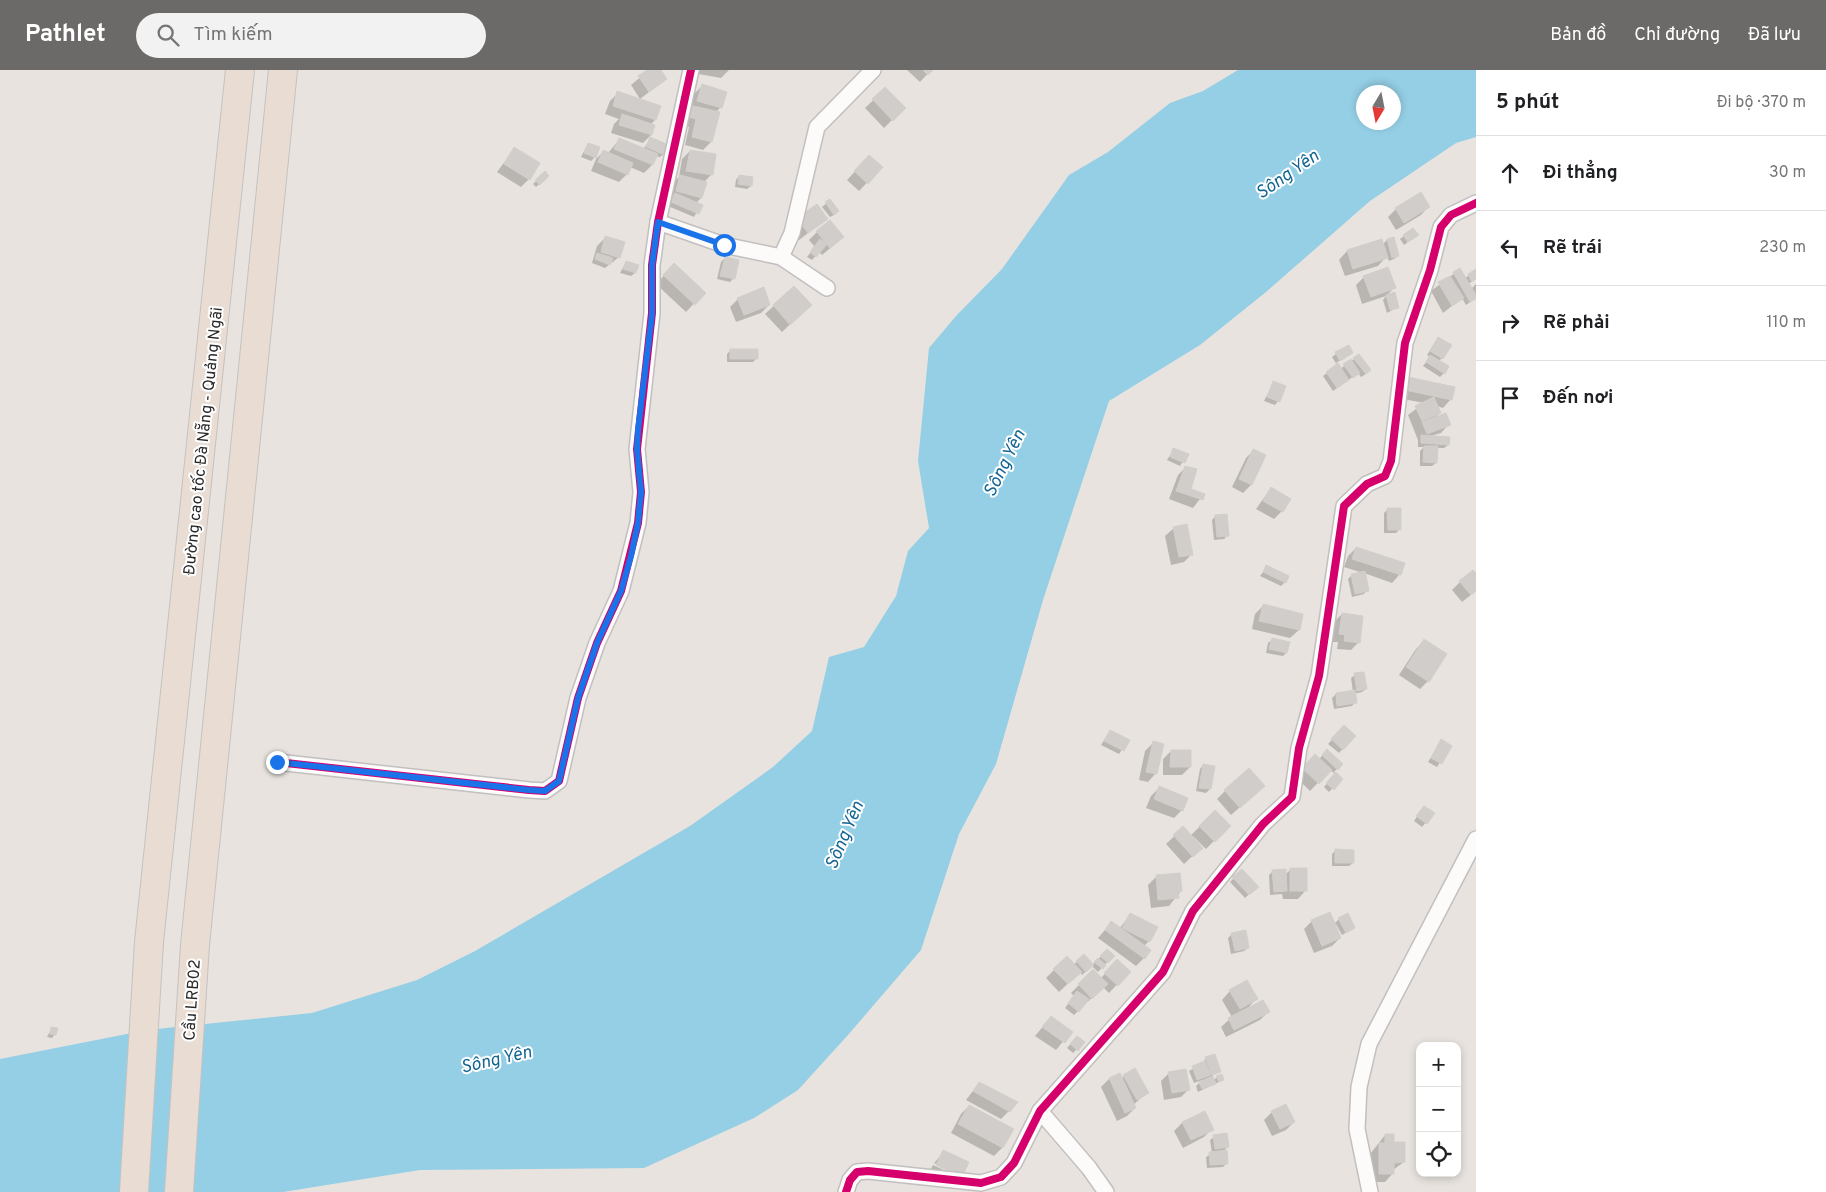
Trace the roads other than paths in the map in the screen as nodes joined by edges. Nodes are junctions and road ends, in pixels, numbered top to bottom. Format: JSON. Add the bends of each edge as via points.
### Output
{"nodes":[{"id":1,"x":240,"y":70,"type":"edge"},
{"id":2,"x":283,"y":70,"type":"edge"},
{"id":3,"x":690,"y":70,"type":"edge"},
{"id":4,"x":873,"y":70,"type":"edge"},
{"id":5,"x":1476,"y":203,"type":"edge"},
{"id":6,"x":658,"y":222,"type":"junction"},
{"id":7,"x":780,"y":257,"type":"junction"},
{"id":8,"x":827,"y":288,"type":"dead end"},
{"id":9,"x":277,"y":762,"type":"dead end"},
{"id":10,"x":1476,"y":839,"type":"edge"},
{"id":11,"x":1040,"y":1111,"type":"junction"},
{"id":12,"x":134,"y":1192,"type":"edge"},
{"id":13,"x":179,"y":1192,"type":"edge"},
{"id":14,"x":846,"y":1192,"type":"edge"},
{"id":15,"x":1106,"y":1192,"type":"edge"},
{"id":16,"x":1370,"y":1192,"type":"edge"}],
"edges":[{"from":1,"to":12,"type":"highway","name":"Đường cao tốc Đà Nẵng - Quảng Ngãi","via":[[149,942]]},
{"from":2,"to":13,"type":"highway","name":"Cầu LRB02","via":[[195,945]]},
{"from":3,"to":6,"type":"street"},
{"from":4,"to":7,"type":"street","via":[[817,127],[792,233]]},
{"from":5,"to":11,"type":"street","via":[[1451,215],[1440,227],[1430,270],[1405,343],[1391,461],[1385,476],[1367,484],[1344,506],[1319,676],[1299,748],[1292,798],[1263,824],[1193,911],[1163,972]]},
{"from":6,"to":7,"type":"street","via":[[724,245]]},
{"from":6,"to":9,"type":"street","via":[[652,265],[652,314],[638,430],[641,492],[638,523],[621,591],[597,643],[578,698],[559,781],[545,791],[529,790]]},
{"from":7,"to":8,"type":"street"},
{"from":10,"to":16,"type":"street","via":[[1369,1044],[1359,1087],[1357,1129]]},
{"from":11,"to":14,"type":"street","via":[[1014,1163],[1002,1177],[981,1183],[857,1172]]},
{"from":11,"to":15,"type":"street"}]}
